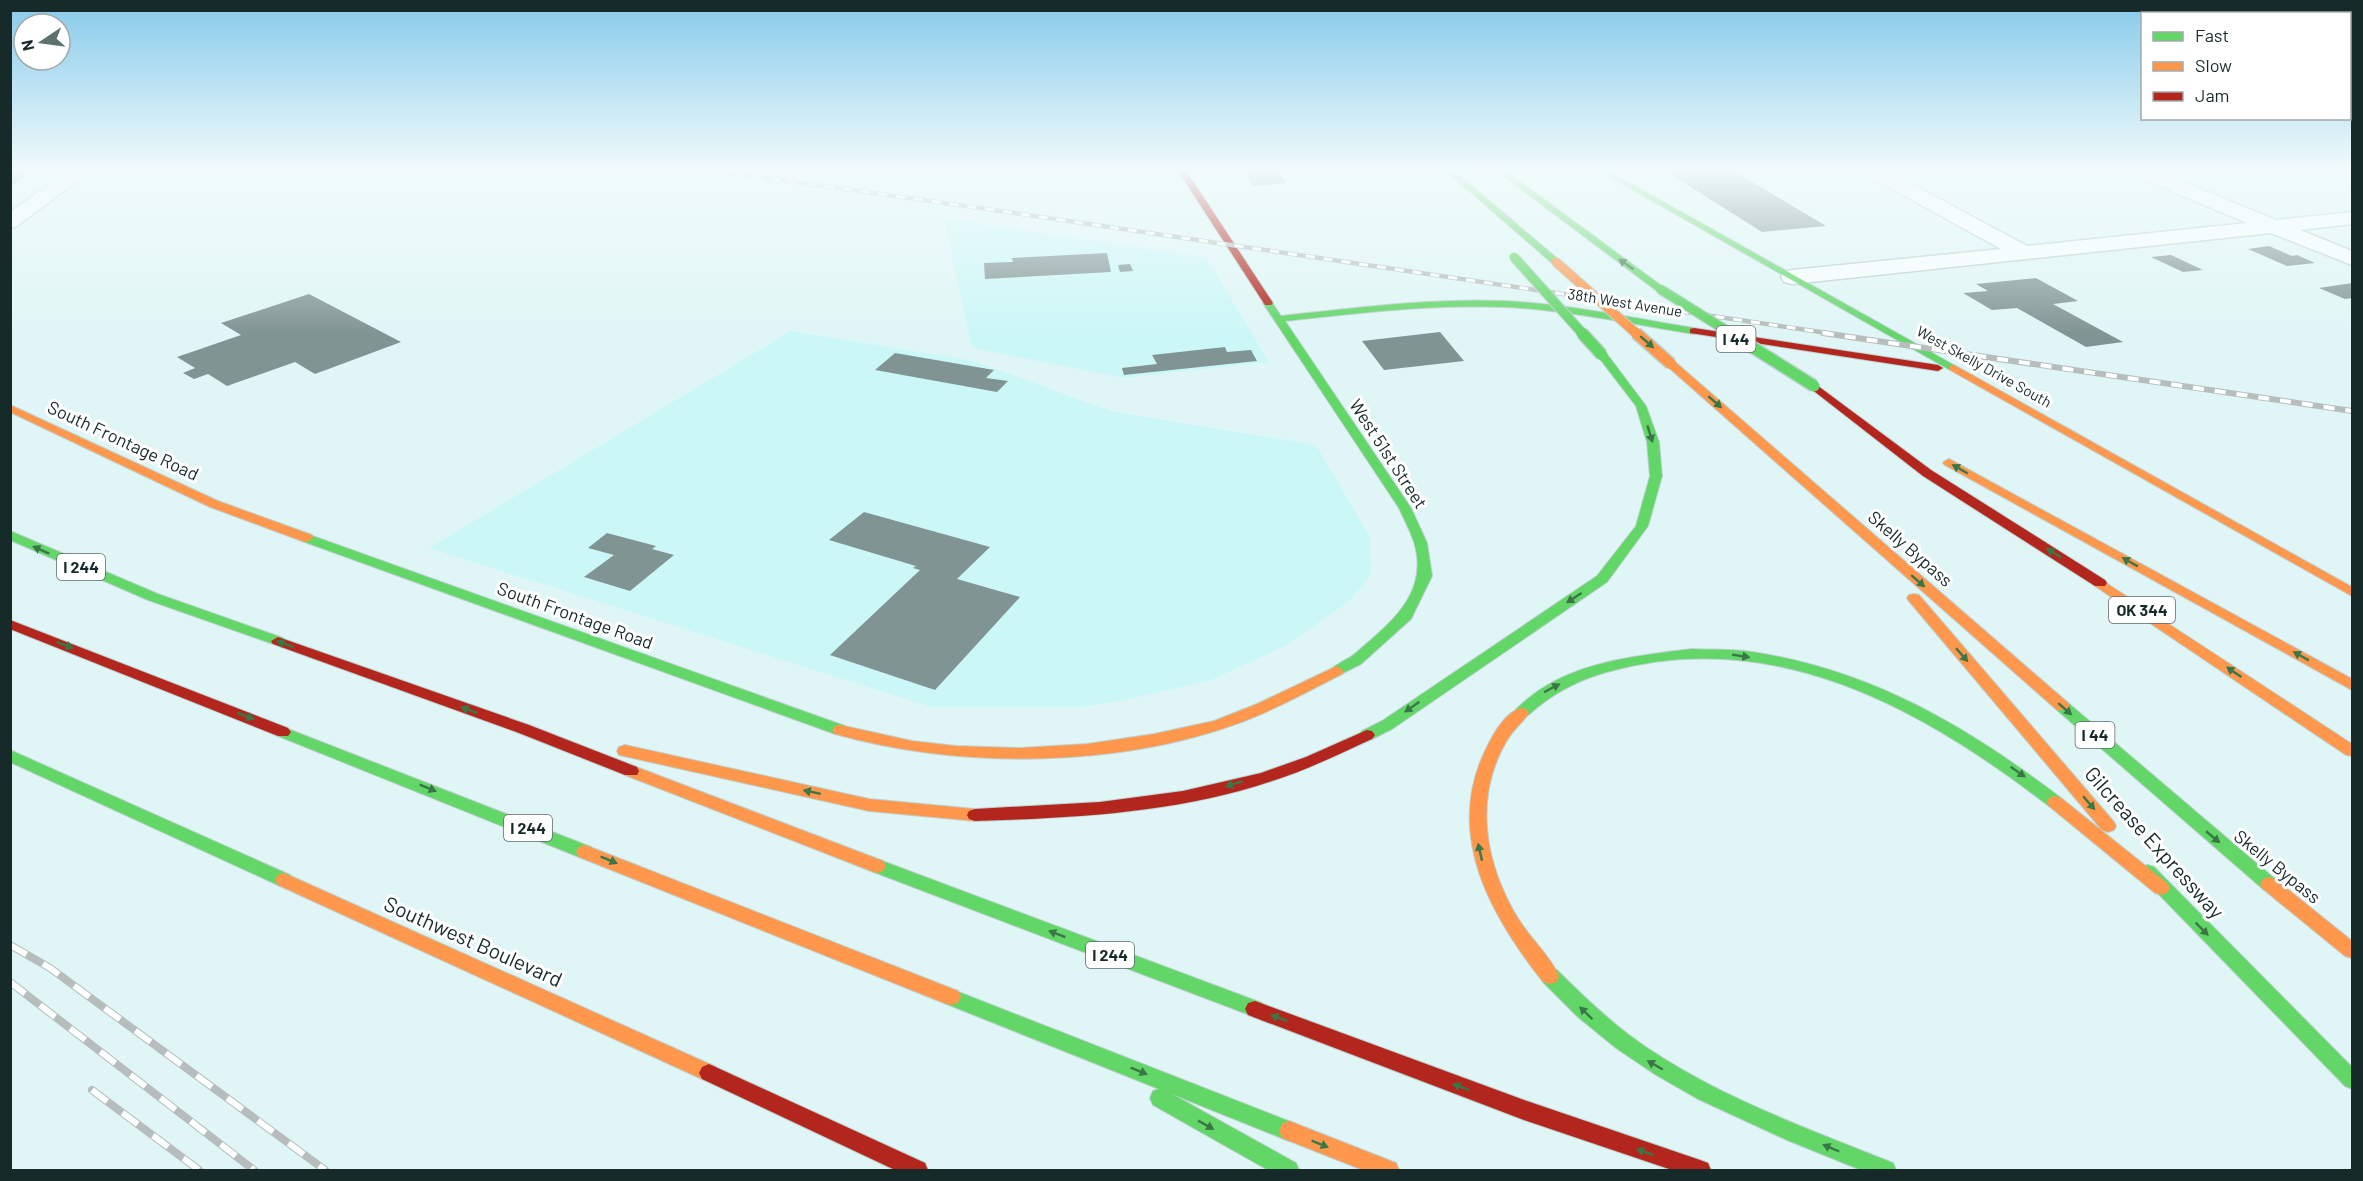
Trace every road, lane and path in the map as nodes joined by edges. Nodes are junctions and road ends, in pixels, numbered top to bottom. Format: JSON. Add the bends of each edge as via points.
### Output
{"nodes":[{"id":1,"x":1217,"y":224,"type":"edge"},
{"id":2,"x":1512,"y":224,"type":"edge"},
{"id":3,"x":1572,"y":224,"type":"edge"},
{"id":4,"x":1698,"y":224,"type":"edge"},
{"id":5,"x":1972,"y":224,"type":"edge"},
{"id":6,"x":2266,"y":224,"type":"edge"},
{"id":7,"x":2298,"y":224,"type":"edge"},
{"id":8,"x":2273,"y":227,"type":"junction"},
{"id":9,"x":2023,"y":252,"type":"junction"},
{"id":10,"x":1511,"y":253,"type":"dead end"},
{"id":11,"x":2352,"y":260,"type":"edge"},
{"id":12,"x":1792,"y":277,"type":"junction"},
{"id":13,"x":1280,"y":319,"type":"junction"},
{"id":14,"x":1962,"y":372,"type":"junction"},
{"id":15,"x":1814,"y":386,"type":"junction"},
{"id":16,"x":10,"y":408,"type":"edge"},
{"id":17,"x":1905,"y":437,"type":"dead end"},
{"id":18,"x":1935,"y":454,"type":"dead end"},
{"id":19,"x":1842,"y":515,"type":"junction"},
{"id":20,"x":10,"y":535,"type":"edge"},
{"id":21,"x":2352,"y":592,"type":"edge"},
{"id":22,"x":10,"y":624,"type":"edge"},
{"id":23,"x":2352,"y":685,"type":"edge"},
{"id":24,"x":524,"y":729,"type":"junction"},
{"id":25,"x":1151,"y":740,"type":"joint"},
{"id":26,"x":2352,"y":751,"type":"edge"},
{"id":27,"x":10,"y":755,"type":"edge"},
{"id":28,"x":2161,"y":888,"type":"junction"},
{"id":29,"x":2352,"y":951,"type":"edge"},
{"id":30,"x":1046,"y":1034,"type":"junction"},
{"id":31,"x":2352,"y":1080,"type":"edge"},
{"id":32,"x":917,"y":1170,"type":"edge"},
{"id":33,"x":1288,"y":1170,"type":"edge"},
{"id":34,"x":1388,"y":1170,"type":"edge"},
{"id":35,"x":1700,"y":1170,"type":"edge"},
{"id":36,"x":1885,"y":1170,"type":"edge"}],
"edges":[{"from":1,"to":13,"type":"main road","name":"West 51st Street"},
{"from":2,"to":19,"type":"main road","name":"Skelly Bypass","number":"I 44","one_way":true,"bridge":true},
{"from":15,"to":3,"type":"main road","number":"I 44","one_way":true,"bridge":true,"via":[[1660,289]]},
{"from":4,"to":12,"type":"main road","name":"West Skelly Drive South"},
{"from":5,"to":9,"type":"street"},
{"from":6,"to":8,"type":"street"},
{"from":7,"to":8,"type":"street"},
{"from":8,"to":9,"type":"street"},
{"from":8,"to":11,"type":"street"},
{"from":9,"to":12,"type":"street"},
{"from":10,"to":24,"type":"main road","one_way":true,"bridge":true,"via":[[1602,355],[1641,406],[1653,442],[1656,476],[1642,526],[1602,579],[1387,725],[1304,764],[1221,789],[1138,805],[1054,813],[974,814],[869,805]]},
{"from":12,"to":14,"type":"main road","name":"West Skelly Drive South"},
{"from":13,"to":14,"type":"main road","name":"38th West Avenue","via":[[1445,303],[1515,304]]},
{"from":13,"to":25,"type":"main road","name":"West 51st Street","via":[[1405,508],[1422,543],[1425,576],[1406,616],[1356,661],[1218,725]]},
{"from":14,"to":21,"type":"main road","name":"West Skelly Drive South"},
{"from":15,"to":17,"type":"main road","number":"I 44"},
{"from":26,"to":15,"type":"main road","number":"OK 344","one_way":true,"via":[[2126,599],[1928,473]]},
{"from":16,"to":25,"type":"main road","name":"South Frontage Road","via":[[214,504],[830,728],[955,752],[1045,753]]},
{"from":23,"to":18,"type":"main road","one_way":true},
{"from":19,"to":28,"type":"main road","name":"Gilcrease Expressway","one_way":true},
{"from":19,"to":29,"type":"main road","name":"Skelly Bypass","number":"I 44","one_way":true,"via":[[2170,800]]},
{"from":24,"to":20,"type":"main road","number":"I 244","one_way":true,"via":[[153,597]]},
{"from":22,"to":30,"type":"main road","number":"I 244","one_way":true},
{"from":35,"to":24,"type":"main road","number":"I 244","one_way":true,"via":[[1524,1110]]},
{"from":27,"to":32,"type":"main road","name":"Southwest Boulevard"},
{"from":28,"to":31,"type":"main road","name":"Gilcrease Expressway","one_way":true},
{"from":36,"to":28,"type":"main road","one_way":true,"via":[[1716,1100],[1630,1051],[1587,1015],[1538,964],[1503,915],[1479,855],[1476,789],[1506,723],[1535,697],[1590,670],[1671,653],[1730,654],[1837,677],[1902,703],[1970,739],[2025,778]]},
{"from":30,"to":33,"type":"main road","one_way":true},
{"from":30,"to":34,"type":"main road","number":"I 244","one_way":true}]}
